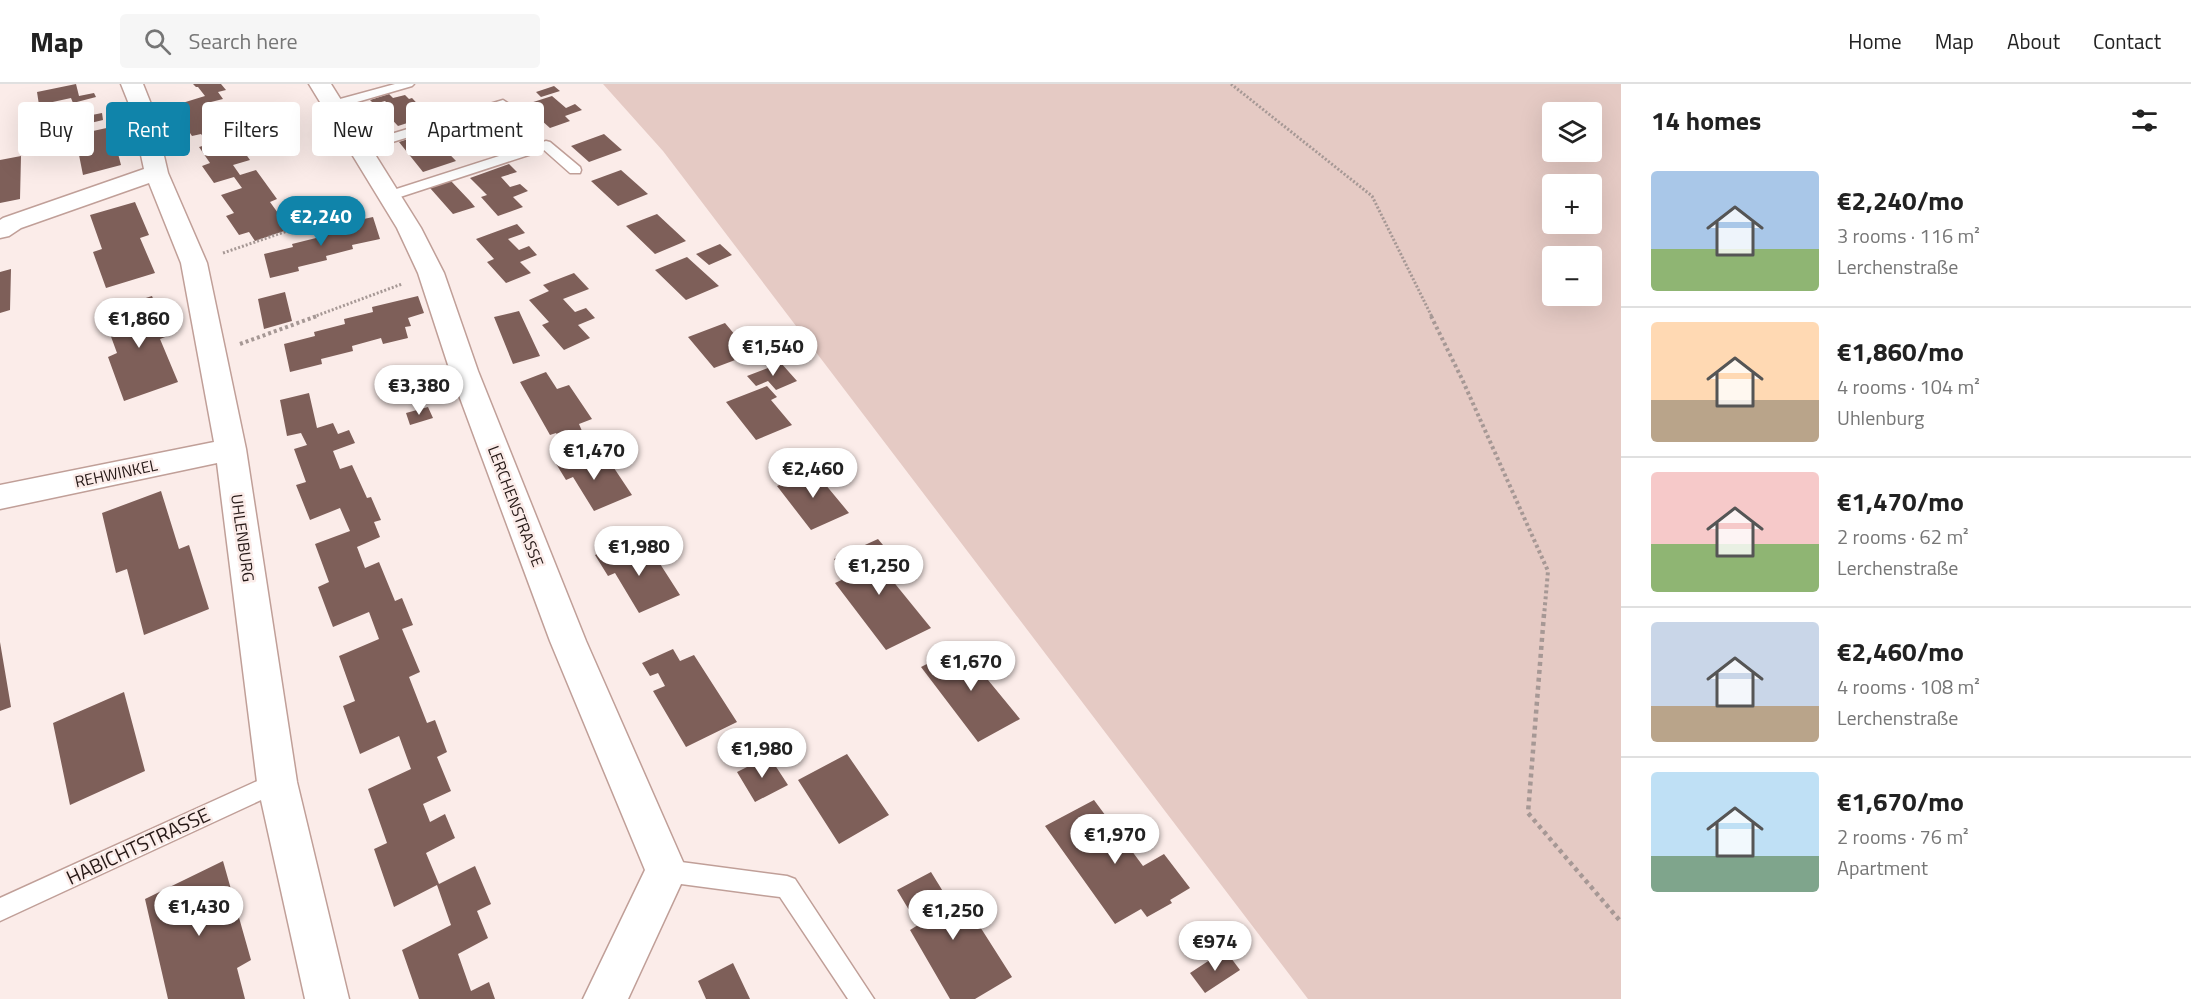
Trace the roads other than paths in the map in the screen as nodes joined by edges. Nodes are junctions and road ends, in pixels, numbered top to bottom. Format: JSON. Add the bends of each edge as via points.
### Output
{"nodes":[{"id":1,"x":132,"y":84,"type":"edge"},
{"id":2,"x":408,"y":84,"type":"edge"},
{"id":3,"x":326,"y":94,"type":"edge"},
{"id":4,"x":364,"y":156,"type":"edge"},
{"id":5,"x":575,"y":170,"type":"dead end"},
{"id":6,"x":156,"y":173,"type":"junction"},
{"id":7,"x":389,"y":196,"type":"junction"},
{"id":8,"x":0,"y":231,"type":"edge"},
{"id":9,"x":231,"y":449,"type":"junction"},
{"id":10,"x":0,"y":497,"type":"edge"},
{"id":11,"x":277,"y":782,"type":"junction"},
{"id":12,"x":666,"y":871,"type":"junction"},
{"id":13,"x":0,"y":910,"type":"edge"},
{"id":14,"x":327,"y":999,"type":"edge"},
{"id":15,"x":605,"y":999,"type":"edge"},
{"id":16,"x":862,"y":999,"type":"edge"}],
"edges":[{"from":1,"to":6,"type":"street","name":"UHLENBURG","via":[[142,109]]},
{"from":2,"to":3,"type":"lane"},
{"from":4,"to":7,"type":"street","name":"LERCHENSTRASSE"},
{"from":5,"to":7,"type":"lane","via":[[546,145]]},
{"from":6,"to":8,"type":"street","via":[[12,223]]},
{"from":6,"to":9,"type":"street","name":"UHLENBURG","via":[[194,263]]},
{"from":7,"to":12,"type":"street","name":"LERCHENSTRASSE","via":[[431,273],[464,371],[568,641]]},
{"from":9,"to":10,"type":"street","name":"REHWINKEL"},
{"from":9,"to":11,"type":"street","name":"UHLENBURG"},
{"from":11,"to":13,"type":"lane","name":"HABICHTSTRASSE"},
{"from":11,"to":14,"type":"street","name":"UHLENBURG"},
{"from":12,"to":15,"type":"street"},
{"from":12,"to":16,"type":"lane","via":[[787,887]]}]}
